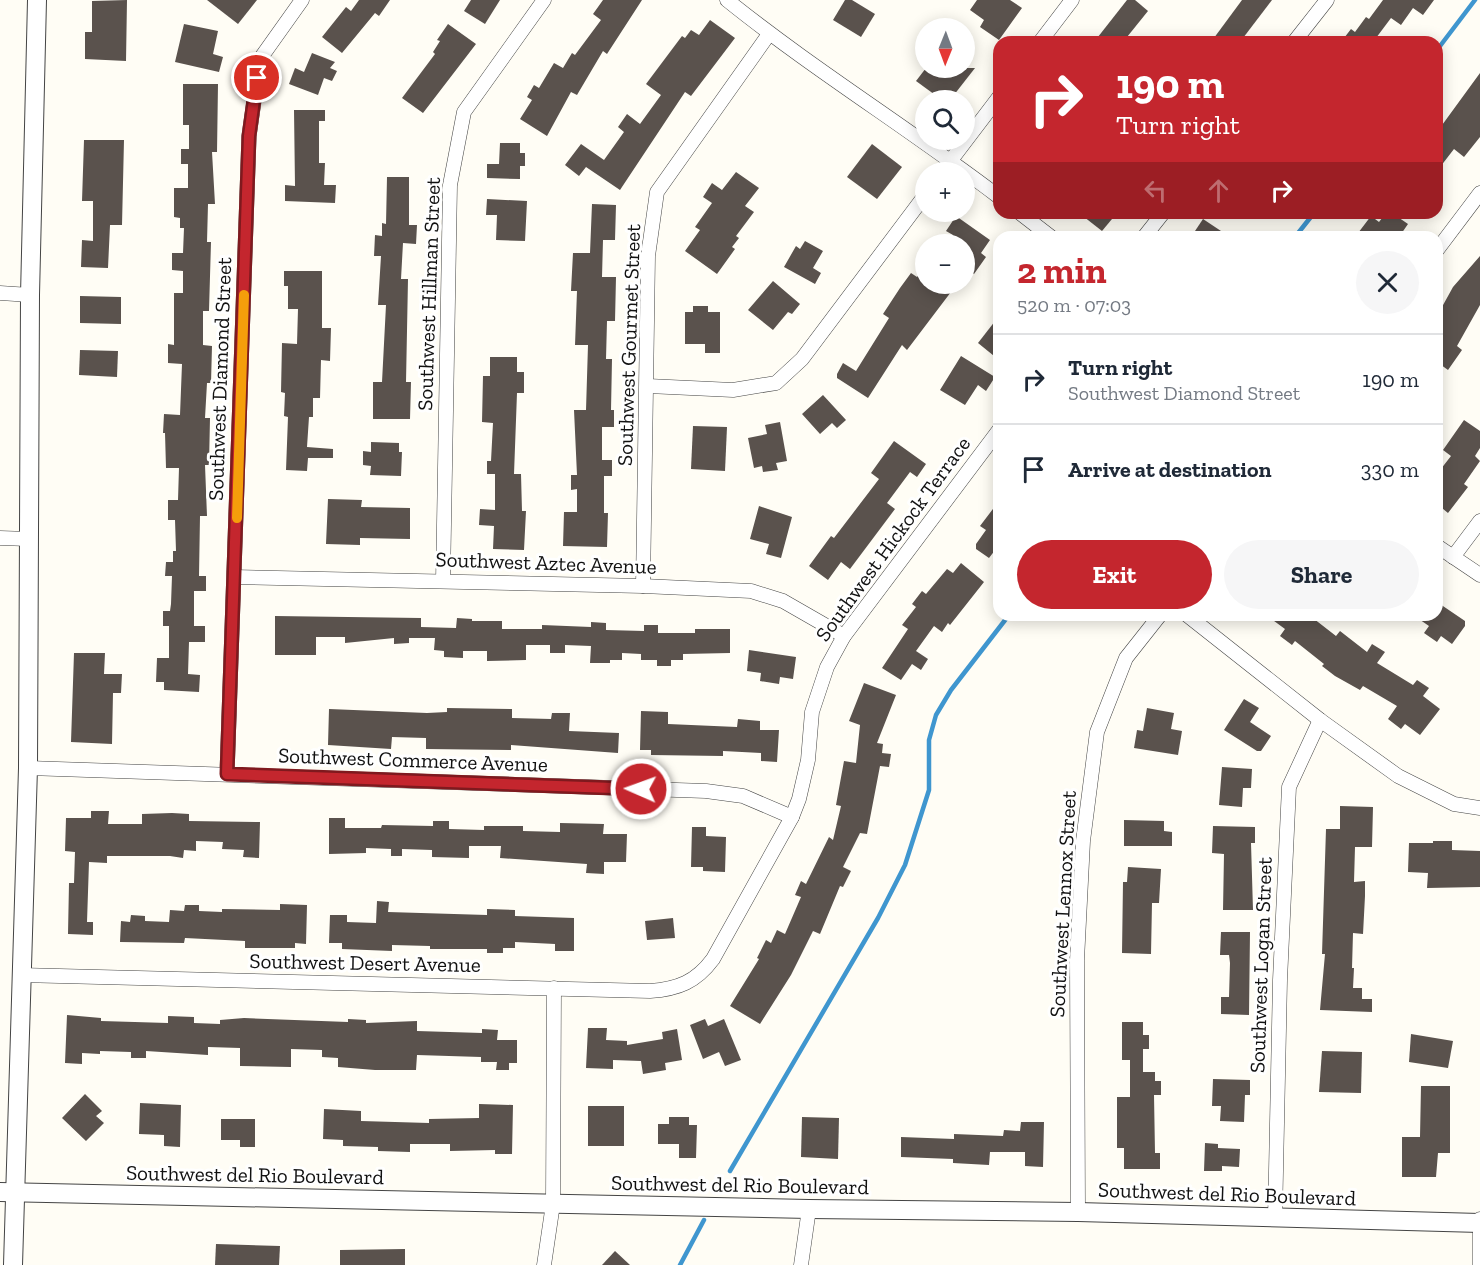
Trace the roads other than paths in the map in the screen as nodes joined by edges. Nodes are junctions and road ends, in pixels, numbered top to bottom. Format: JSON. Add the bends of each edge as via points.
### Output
{"nodes":[{"id":1,"x":37,"y":0,"type":"edge"},
{"id":2,"x":302,"y":0,"type":"edge"},
{"id":3,"x":544,"y":0,"type":"edge"},
{"id":4,"x":727,"y":0,"type":"edge"},
{"id":5,"x":1072,"y":0,"type":"edge"},
{"id":6,"x":1327,"y":0,"type":"edge"},
{"id":7,"x":769,"y":34,"type":"junction"},
{"id":8,"x":1045,"y":36,"type":"edge"},
{"id":9,"x":1299,"y":36,"type":"edge"},
{"id":10,"x":993,"y":105,"type":"edge"},
{"id":11,"x":951,"y":160,"type":"junction"},
{"id":12,"x":993,"y":192,"type":"edge"},
{"id":13,"x":1480,"y":194,"type":"edge"},
{"id":14,"x":915,"y":209,"type":"edge"},
{"id":15,"x":1028,"y":219,"type":"edge"},
{"id":16,"x":1158,"y":219,"type":"edge"},
{"id":17,"x":1043,"y":231,"type":"edge"},
{"id":18,"x":1149,"y":231,"type":"edge"},
{"id":19,"x":1443,"y":242,"type":"edge"},
{"id":20,"x":0,"y":293,"type":"edge"},
{"id":21,"x":30,"y":295,"type":"junction"},
{"id":22,"x":648,"y":386,"type":"junction"},
{"id":23,"x":993,"y":438,"type":"edge"},
{"id":24,"x":1480,"y":521,"type":"edge"},
{"id":25,"x":0,"y":538,"type":"edge"},
{"id":26,"x":29,"y":539,"type":"junction"},
{"id":27,"x":1443,"y":550,"type":"edge"},
{"id":28,"x":1452,"y":557,"type":"junction"},
{"id":29,"x":1480,"y":575,"type":"edge"},
{"id":30,"x":235,"y":577,"type":"junction"},
{"id":31,"x":443,"y":581,"type":"junction"},
{"id":32,"x":643,"y":586,"type":"junction"},
{"id":33,"x":1155,"y":621,"type":"edge"},
{"id":34,"x":1195,"y":621,"type":"edge"},
{"id":35,"x":844,"y":636,"type":"junction"},
{"id":36,"x":1320,"y":720,"type":"junction"},
{"id":37,"x":28,"y":768,"type":"junction"},
{"id":38,"x":227,"y":774,"type":"junction"},
{"id":39,"x":1480,"y":808,"type":"edge"},
{"id":40,"x":792,"y":817,"type":"junction"},
{"id":41,"x":704,"y":971,"type":"joint"},
{"id":42,"x":20,"y":975,"type":"junction"},
{"id":43,"x":554,"y":988,"type":"junction"},
{"id":44,"x":7,"y":1192,"type":"edge"},
{"id":45,"x":553,"y":1204,"type":"junction"},
{"id":46,"x":809,"y":1209,"type":"junction"},
{"id":47,"x":1078,"y":1212,"type":"junction"},
{"id":48,"x":1275,"y":1219,"type":"junction"},
{"id":49,"x":1480,"y":1219,"type":"edge"},
{"id":50,"x":1480,"y":1223,"type":"edge"},
{"id":51,"x":13,"y":1265,"type":"edge"},
{"id":52,"x":544,"y":1265,"type":"edge"},
{"id":53,"x":801,"y":1265,"type":"edge"},
{"id":54,"x":1480,"y":1265,"type":"edge"}],
"edges":[{"from":1,"to":21,"type":"street"},
{"from":2,"to":30,"type":"street","name":"Southwest Diamond Street","via":[[260,59],[249,136]]},
{"from":3,"to":31,"type":"street","name":"Southwest Hillman Street","via":[[464,112],[450,185]]},
{"from":4,"to":7,"type":"street"},
{"from":5,"to":8,"type":"street"},
{"from":6,"to":9,"type":"street"},
{"from":7,"to":11,"type":"street"},
{"from":7,"to":22,"type":"street","name":"Southwest Gourmet Street","via":[[657,192],[648,256]]},
{"from":10,"to":11,"type":"street"},
{"from":11,"to":12,"type":"street"},
{"from":13,"to":19,"type":"street"},
{"from":14,"to":22,"type":"street","via":[[802,359],[776,383],[733,390]]},
{"from":15,"to":17,"type":"street"},
{"from":16,"to":18,"type":"street"},
{"from":20,"to":21,"type":"street"},
{"from":21,"to":26,"type":"street"},
{"from":22,"to":32,"type":"street","name":"Southwest Gourmet Street"},
{"from":23,"to":35,"type":"street","name":"Southwest Hickock Terrace"},
{"from":24,"to":28,"type":"street"},
{"from":25,"to":26,"type":"street"},
{"from":26,"to":37,"type":"street"},
{"from":27,"to":28,"type":"street"},
{"from":28,"to":29,"type":"street"},
{"from":30,"to":31,"type":"street","name":"Southwest Aztec Avenue"},
{"from":30,"to":38,"type":"street","name":"Southwest Diamond Street"},
{"from":31,"to":32,"type":"street","name":"Southwest Aztec Avenue"},
{"from":32,"to":35,"type":"street","name":"Southwest Aztec Avenue","via":[[752,591],[783,601]]},
{"from":33,"to":47,"type":"street","name":"Southwest Lennox Street","via":[[1126,658],[1097,732],[1083,841],[1077,960]]},
{"from":34,"to":36,"type":"street"},
{"from":35,"to":40,"type":"street","name":"Southwest Hickock Terrace","via":[[816,694],[805,781]]},
{"from":36,"to":39,"type":"street","via":[[1398,776],[1454,804]]},
{"from":36,"to":48,"type":"street","name":"Southwest Logan Street","via":[[1289,787]]},
{"from":37,"to":38,"type":"street","name":"Southwest Commerce Avenue"},
{"from":37,"to":42,"type":"street"},
{"from":38,"to":40,"type":"street","name":"Southwest Commerce Avenue","via":[[706,791],[743,796]]},
{"from":40,"to":41,"type":"street","name":"Southwest Hickock Terrace"},
{"from":41,"to":43,"type":"street","name":"Southwest Desert Avenue","via":[[683,986],[667,990]]},
{"from":42,"to":43,"type":"street","name":"Southwest Desert Avenue"},
{"from":42,"to":44,"type":"street"},
{"from":43,"to":45,"type":"street"},
{"from":44,"to":45,"type":"street","name":"Southwest del Rio Boulevard"},
{"from":44,"to":51,"type":"street"},
{"from":45,"to":46,"type":"street","name":"Southwest del Rio Boulevard"},
{"from":45,"to":52,"type":"street"},
{"from":46,"to":47,"type":"street","name":"Southwest del Rio Boulevard"},
{"from":46,"to":53,"type":"street"},
{"from":47,"to":48,"type":"street","name":"Southwest del Rio Boulevard"},
{"from":48,"to":50,"type":"street","name":"Southwest del Rio Boulevard"},
{"from":49,"to":50,"type":"street"},
{"from":50,"to":54,"type":"street"}]}
